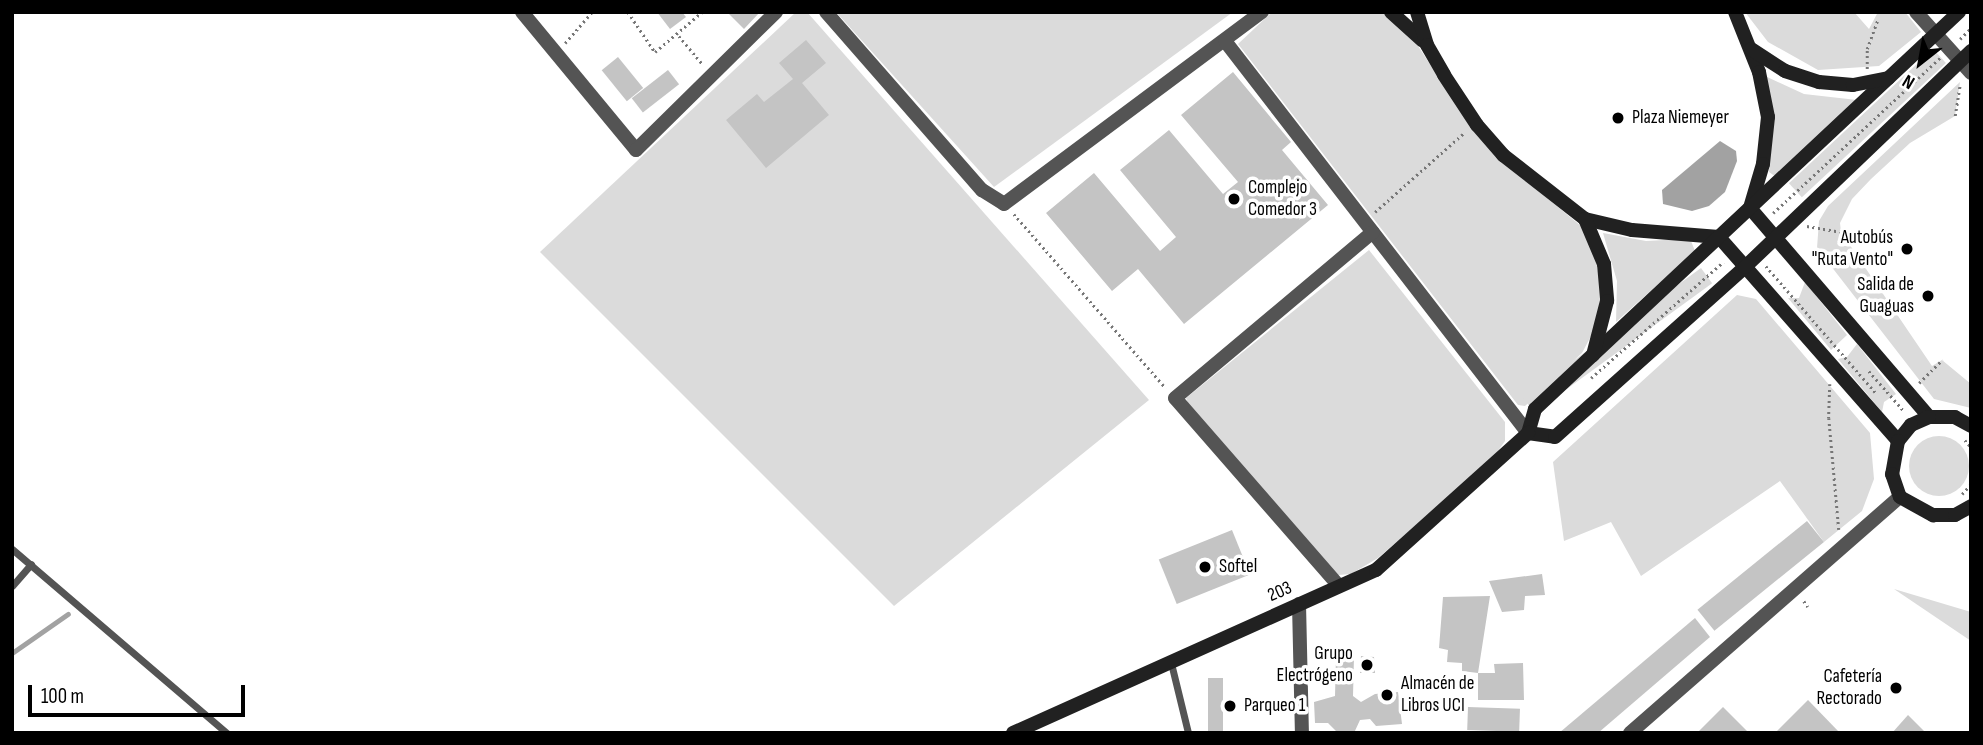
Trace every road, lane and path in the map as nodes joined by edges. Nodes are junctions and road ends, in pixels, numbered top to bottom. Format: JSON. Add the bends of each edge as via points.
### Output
{"nodes":[{"id":1,"x":522,"y":12,"type":"edge"},
{"id":2,"x":592,"y":12,"type":"edge"},
{"id":3,"x":628,"y":12,"type":"edge"},
{"id":4,"x":702,"y":12,"type":"edge"},
{"id":5,"x":776,"y":12,"type":"edge"},
{"id":6,"x":826,"y":12,"type":"edge"},
{"id":7,"x":1262,"y":12,"type":"edge"},
{"id":8,"x":1391,"y":12,"type":"edge"},
{"id":9,"x":1417,"y":12,"type":"edge"},
{"id":10,"x":1735,"y":12,"type":"edge"},
{"id":11,"x":1916,"y":12,"type":"edge"},
{"id":12,"x":1959,"y":12,"type":"edge"},
{"id":13,"x":1877,"y":21,"type":"dead end"},
{"id":14,"x":1971,"y":29,"type":"edge"},
{"id":15,"x":1936,"y":34,"type":"junction"},
{"id":16,"x":679,"y":36,"type":"junction"},
{"id":17,"x":1226,"y":41,"type":"junction"},
{"id":18,"x":1427,"y":45,"type":"junction"},
{"id":19,"x":1751,"y":49,"type":"junction"},
{"id":20,"x":1950,"y":49,"type":"junction"},
{"id":21,"x":556,"y":54,"type":"junction"},
{"id":22,"x":1962,"y":60,"type":"edge"},
{"id":23,"x":1971,"y":73,"type":"edge"},
{"id":24,"x":712,"y":76,"type":"junction"},
{"id":25,"x":1890,"y":78,"type":"junction"},
{"id":26,"x":1867,"y":83,"type":"junction"},
{"id":27,"x":1857,"y":108,"type":"junction"},
{"id":28,"x":1955,"y":116,"type":"dead end"},
{"id":29,"x":1870,"y":122,"type":"junction"},
{"id":30,"x":1477,"y":125,"type":"junction"},
{"id":31,"x":1882,"y":136,"type":"junction"},
{"id":32,"x":1004,"y":204,"type":"junction"},
{"id":33,"x":1751,"y":208,"type":"junction"},
{"id":34,"x":1585,"y":219,"type":"junction"},
{"id":35,"x":1762,"y":222,"type":"junction"},
{"id":36,"x":1790,"y":224,"type":"junction"},
{"id":37,"x":1369,"y":227,"type":"junction"},
{"id":38,"x":1841,"y":232,"type":"dead end"},
{"id":39,"x":1719,"y":237,"type":"junction"},
{"id":40,"x":1776,"y":237,"type":"junction"},
{"id":41,"x":1733,"y":253,"type":"junction"},
{"id":42,"x":1757,"y":256,"type":"junction"},
{"id":43,"x":1745,"y":267,"type":"junction"},
{"id":44,"x":1831,"y":302,"type":"junction"},
{"id":45,"x":1813,"y":316,"type":"junction"},
{"id":46,"x":1799,"y":328,"type":"junction"},
{"id":47,"x":1858,"y":334,"type":"junction"},
{"id":48,"x":1840,"y":349,"type":"junction"},
{"id":49,"x":1592,"y":355,"type":"junction"},
{"id":50,"x":1942,"y":360,"type":"dead end"},
{"id":51,"x":1882,"y":362,"type":"junction"},
{"id":52,"x":1830,"y":363,"type":"junction"},
{"id":53,"x":1864,"y":378,"type":"junction"},
{"id":54,"x":1590,"y":379,"type":"dead end"},
{"id":55,"x":1853,"y":389,"type":"junction"},
{"id":56,"x":1910,"y":394,"type":"junction"},
{"id":57,"x":1175,"y":398,"type":"junction"},
{"id":58,"x":1884,"y":402,"type":"dead end"},
{"id":59,"x":1929,"y":416,"type":"junction"},
{"id":60,"x":1966,"y":431,"type":"edge"},
{"id":61,"x":1528,"y":433,"type":"junction"},
{"id":62,"x":1898,"y":441,"type":"junction"},
{"id":63,"x":1971,"y":447,"type":"edge"},
{"id":64,"x":1971,"y":484,"type":"edge"},
{"id":65,"x":1900,"y":497,"type":"junction"},
{"id":66,"x":1965,"y":501,"type":"edge"},
{"id":67,"x":1955,"y":515,"type":"junction"},
{"id":68,"x":1971,"y":519,"type":"edge"},
{"id":69,"x":12,"y":550,"type":"edge"},
{"id":70,"x":1841,"y":551,"type":"junction"},
{"id":71,"x":31,"y":564,"type":"junction"},
{"id":72,"x":12,"y":586,"type":"edge"},
{"id":73,"x":1339,"y":586,"type":"junction"},
{"id":74,"x":1299,"y":604,"type":"junction"},
{"id":75,"x":1171,"y":662,"type":"junction"},
{"id":76,"x":227,"y":733,"type":"edge"},
{"id":77,"x":1013,"y":733,"type":"edge"},
{"id":78,"x":1188,"y":733,"type":"edge"},
{"id":79,"x":1302,"y":733,"type":"edge"},
{"id":80,"x":1630,"y":733,"type":"edge"}],
"edges":[{"from":1,"to":21,"type":"street"},
{"from":2,"to":21,"type":"path"},
{"from":3,"to":16,"type":"path","via":[[655,52]]},
{"from":4,"to":16,"type":"path"},
{"from":5,"to":24,"type":"street"},
{"from":6,"to":32,"type":"street","via":[[982,190]]},
{"from":7,"to":17,"type":"street"},
{"from":8,"to":18,"type":"street"},
{"from":9,"to":18,"type":"street"},
{"from":10,"to":19,"type":"street"},
{"from":11,"to":15,"type":"street"},
{"from":12,"to":15,"type":"street"},
{"from":13,"to":26,"type":"path","via":[[1867,49]]},
{"from":14,"to":20,"type":"path"},
{"from":15,"to":20,"type":"street"},
{"from":15,"to":25,"type":"street"},
{"from":16,"to":24,"type":"path"},
{"from":17,"to":32,"type":"street"},
{"from":17,"to":37,"type":"street"},
{"from":18,"to":30,"type":"street"},
{"from":19,"to":26,"type":"street","via":[[1785,71],[1819,82]]},
{"from":19,"to":33,"type":"street","via":[[1768,117],[1763,164]]},
{"from":20,"to":22,"type":"street"},
{"from":20,"to":29,"type":"path"},
{"from":21,"to":24,"type":"street","via":[[636,150]]},
{"from":22,"to":23,"type":"street"},
{"from":22,"to":28,"type":"path"},
{"from":22,"to":31,"type":"street"},
{"from":25,"to":26,"type":"street"},
{"from":25,"to":27,"type":"street"},
{"from":27,"to":29,"type":"path"},
{"from":27,"to":33,"type":"street"},
{"from":29,"to":31,"type":"path"},
{"from":29,"to":35,"type":"path"},
{"from":30,"to":34,"type":"street","via":[[1541,188]]},
{"from":30,"to":37,"type":"path"},
{"from":31,"to":36,"type":"street"},
{"from":32,"to":57,"type":"path"},
{"from":33,"to":35,"type":"street"},
{"from":33,"to":39,"type":"street"},
{"from":34,"to":39,"type":"street","via":[[1632,230]]},
{"from":34,"to":49,"type":"street","via":[[1604,264],[1607,301]]},
{"from":35,"to":40,"type":"street"},
{"from":36,"to":38,"type":"path"},
{"from":36,"to":40,"type":"street"},
{"from":37,"to":57,"type":"street"},
{"from":37,"to":61,"type":"street"},
{"from":39,"to":41,"type":"street"},
{"from":39,"to":49,"type":"street"},
{"from":40,"to":42,"type":"street"},
{"from":40,"to":44,"type":"street"},
{"from":41,"to":43,"type":"street"},
{"from":41,"to":54,"type":"path"},
{"from":42,"to":43,"type":"street"},
{"from":42,"to":45,"type":"path"},
{"from":43,"to":46,"type":"street"},
{"from":43,"to":61,"type":"street","via":[[1555,437]]},
{"from":44,"to":45,"type":"path"},
{"from":44,"to":47,"type":"street"},
{"from":45,"to":46,"type":"path"},
{"from":45,"to":48,"type":"path"},
{"from":46,"to":52,"type":"street"},
{"from":47,"to":48,"type":"path"},
{"from":47,"to":51,"type":"street"},
{"from":48,"to":52,"type":"path"},
{"from":48,"to":53,"type":"path"},
{"from":49,"to":61,"type":"street","via":[[1535,409]]},
{"from":50,"to":56,"type":"path"},
{"from":51,"to":53,"type":"path"},
{"from":51,"to":56,"type":"street"},
{"from":52,"to":55,"type":"street"},
{"from":52,"to":70,"type":"path","via":[[1829,418]]},
{"from":53,"to":55,"type":"path"},
{"from":53,"to":58,"type":"path"},
{"from":55,"to":62,"type":"street"},
{"from":56,"to":59,"type":"street"},
{"from":57,"to":73,"type":"street"},
{"from":59,"to":60,"type":"street","via":[[1955,417]]},
{"from":59,"to":62,"type":"street","via":[[1911,425]]},
{"from":60,"to":63,"type":"path"},
{"from":61,"to":73,"type":"street","name":"203","via":[[1376,570]]},
{"from":62,"to":65,"type":"street","via":[[1892,474]]},
{"from":64,"to":66,"type":"path"},
{"from":65,"to":67,"type":"street","via":[[1933,515]]},
{"from":65,"to":70,"type":"street"},
{"from":66,"to":67,"type":"street"},
{"from":67,"to":68,"type":"street"},
{"from":69,"to":71,"type":"lane"},
{"from":70,"to":80,"type":"street"},
{"from":71,"to":72,"type":"lane"},
{"from":71,"to":76,"type":"lane"},
{"from":73,"to":74,"type":"street","name":"203"},
{"from":74,"to":75,"type":"street","name":"203"},
{"from":74,"to":79,"type":"street"},
{"from":75,"to":77,"type":"street","name":"203"},
{"from":75,"to":78,"type":"lane"}]}
